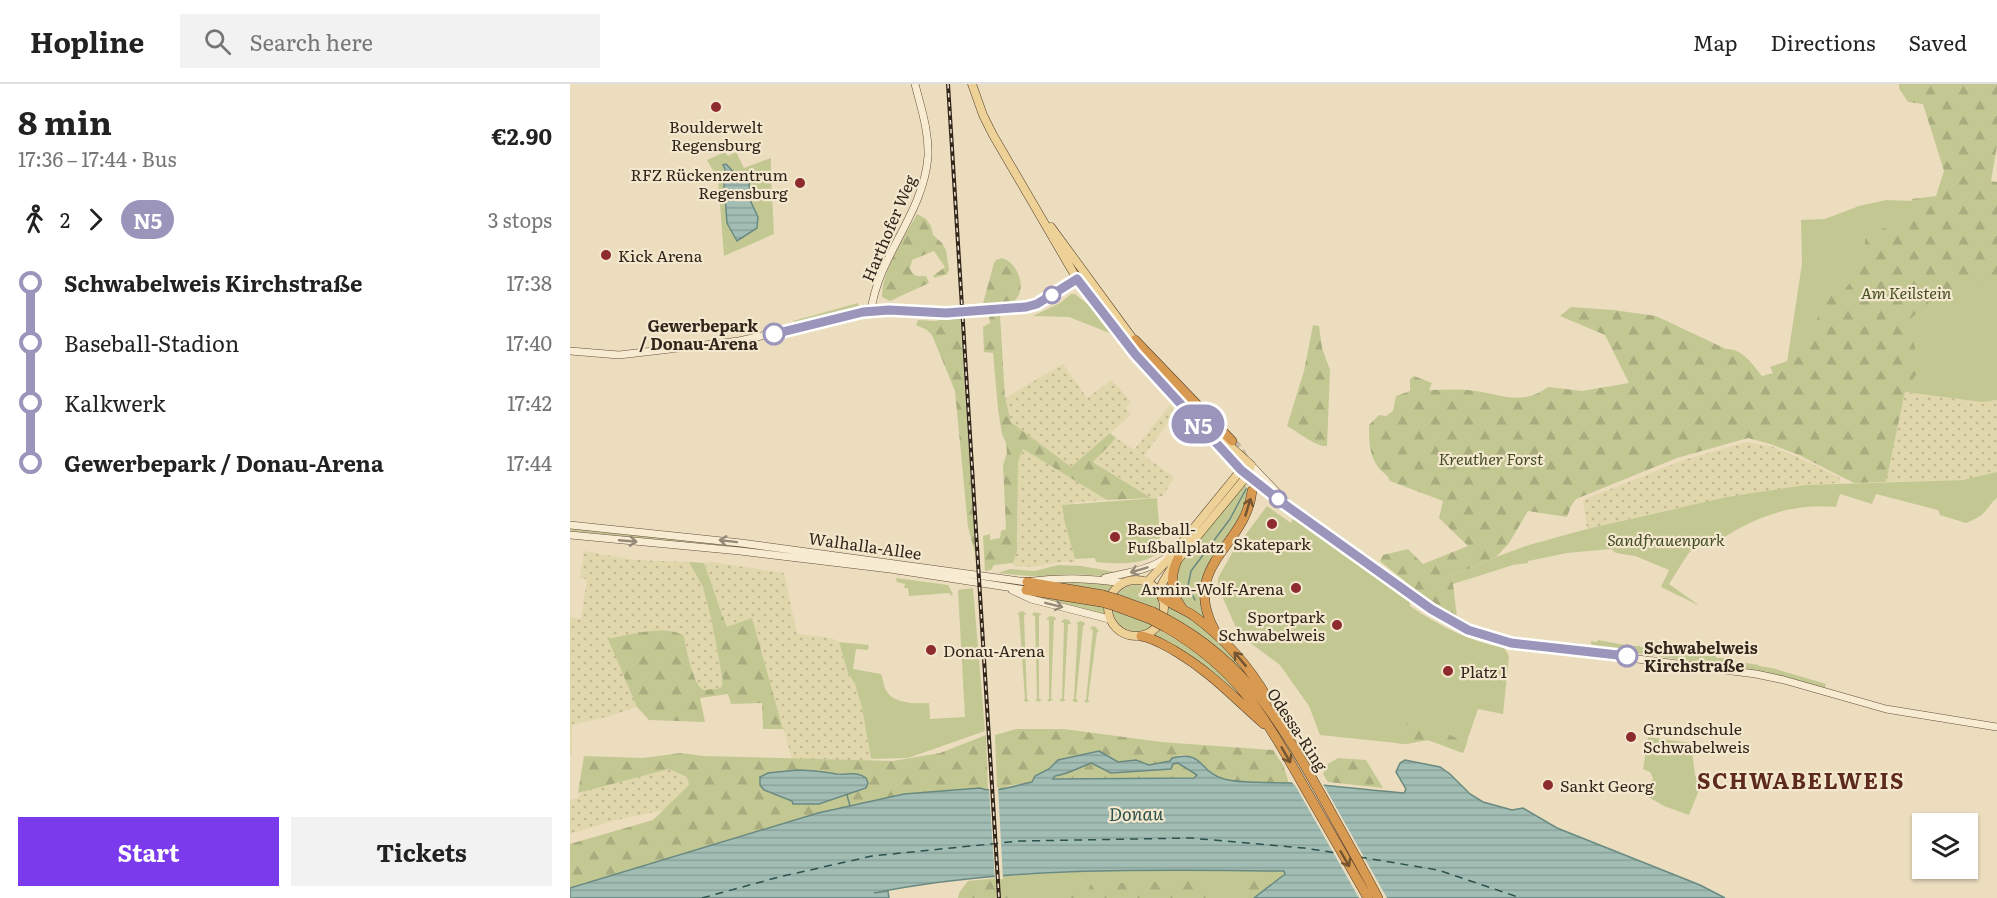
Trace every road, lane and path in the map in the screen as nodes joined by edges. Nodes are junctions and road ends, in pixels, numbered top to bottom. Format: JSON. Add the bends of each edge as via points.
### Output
{"nodes":[{"id":1,"x":915,"y":84,"type":"edge"},
{"id":2,"x":972,"y":84,"type":"edge"},
{"id":3,"x":1024,"y":189,"type":"junction"},
{"id":4,"x":1086,"y":274,"type":"junction"},
{"id":5,"x":1077,"y":279,"type":"junction"},
{"id":6,"x":871,"y":311,"type":"junction"},
{"id":7,"x":1111,"y":317,"type":"junction"},
{"id":8,"x":1135,"y":340,"type":"junction"},
{"id":9,"x":570,"y":351,"type":"edge"},
{"id":10,"x":1233,"y":441,"type":"tunnel mouth"},
{"id":11,"x":1251,"y":465,"type":"junction"},
{"id":12,"x":1241,"y":470,"type":"junction"},
{"id":13,"x":1247,"y":476,"type":"junction"},
{"id":14,"x":1252,"y":491,"type":"tunnel mouth"},
{"id":15,"x":1294,"y":510,"type":"junction"},
{"id":16,"x":570,"y":525,"type":"edge"},
{"id":17,"x":570,"y":535,"type":"edge"},
{"id":18,"x":1176,"y":555,"type":"junction"},
{"id":19,"x":1100,"y":579,"type":"junction"},
{"id":20,"x":1147,"y":582,"type":"junction"},
{"id":21,"x":1122,"y":583,"type":"junction"},
{"id":22,"x":1001,"y":586,"type":"junction"},
{"id":23,"x":1027,"y":586,"type":"junction"},
{"id":24,"x":1161,"y":595,"type":"junction"},
{"id":25,"x":1184,"y":610,"type":"junction"},
{"id":26,"x":1151,"y":616,"type":"joint"},
{"id":27,"x":1109,"y":619,"type":"junction"},
{"id":28,"x":1217,"y":635,"type":"junction"},
{"id":29,"x":1141,"y":636,"type":"junction"},
{"id":30,"x":1277,"y":727,"type":"junction"},
{"id":31,"x":1997,"y":728,"type":"edge"},
{"id":32,"x":1368,"y":898,"type":"edge"},
{"id":33,"x":1378,"y":898,"type":"edge"}],
"edges":[{"from":1,"to":6,"type":"main road","name":"Harthofer Weg","via":[[927,133],[926,170],[917,201],[882,274]]},
{"from":2,"to":3,"type":"main road","via":[[988,125]]},
{"from":3,"to":4,"type":"main road"},
{"from":3,"to":5,"type":"main road"},
{"from":4,"to":5,"type":"main road"},
{"from":4,"to":7,"type":"main road"},
{"from":5,"to":6,"type":"main road","via":[[1026,307],[946,313]]},
{"from":5,"to":7,"type":"main road"},
{"from":6,"to":9,"type":"main road","via":[[740,341],[619,356]]},
{"from":7,"to":8,"type":"main road"},
{"from":7,"to":12,"type":"main road","via":[[1135,354]]},
{"from":8,"to":10,"type":"highway"},
{"from":8,"to":11,"type":"main road","via":[[1165,378]]},
{"from":11,"to":12,"type":"main road"},
{"from":11,"to":13,"type":"main road"},
{"from":11,"to":15,"type":"main road"},
{"from":12,"to":13,"type":"main road"},
{"from":12,"to":18,"type":"main road"},
{"from":13,"to":15,"type":"main road"},
{"from":13,"to":18,"type":"main road"},
{"from":28,"to":14,"type":"highway","one_way":true,"via":[[1207,613],[1206,581],[1213,563],[1243,521]]},
{"from":15,"to":31,"type":"main road","via":[[1444,618],[1494,639],[1756,674],[1886,709]]},
{"from":23,"to":16,"type":"main road","name":"Walhalla-Allee","one_way":true,"via":[[741,543]]},
{"from":17,"to":22,"type":"main road","name":"Walhalla-Allee","one_way":true,"via":[[752,552]]},
{"from":18,"to":19,"type":"main road","one_way":true},
{"from":18,"to":20,"type":"main road"},
{"from":18,"to":24,"type":"main road"},
{"from":18,"to":25,"type":"highway","via":[[1172,583]]},
{"from":19,"to":21,"type":"main road"},
{"from":19,"to":23,"type":"main road","via":[[1061,578]]},
{"from":20,"to":21,"type":"main road"},
{"from":20,"to":24,"type":"main road"},
{"from":21,"to":27,"type":"main road","via":[[1111,595]]},
{"from":22,"to":23,"type":"main road","name":"Walhalla-Allee"},
{"from":22,"to":27,"type":"main road","one_way":true,"via":[[1031,599]]},
{"from":23,"to":26,"type":"highway","name":"Walhalla-Allee","bridge":true,"via":[[1102,599]]},
{"from":24,"to":25,"type":"highway"},
{"from":24,"to":29,"type":"main road","via":[[1162,619],[1154,630]]},
{"from":25,"to":28,"type":"highway"},
{"from":26,"to":30,"type":"highway","name":"Odessa-Ring","bridge":true,"via":[[1167,623],[1222,668]]},
{"from":27,"to":29,"type":"main road","via":[[1126,635]]},
{"from":30,"to":28,"type":"highway","one_way":true,"via":[[1255,677]]},
{"from":29,"to":30,"type":"highway","via":[[1160,642],[1196,664]]},
{"from":30,"to":32,"type":"highway","name":"Odessa-Ring","one_way":true},
{"from":30,"to":33,"type":"highway","name":"Odessa-Ring","via":[[1313,781]]}]}
